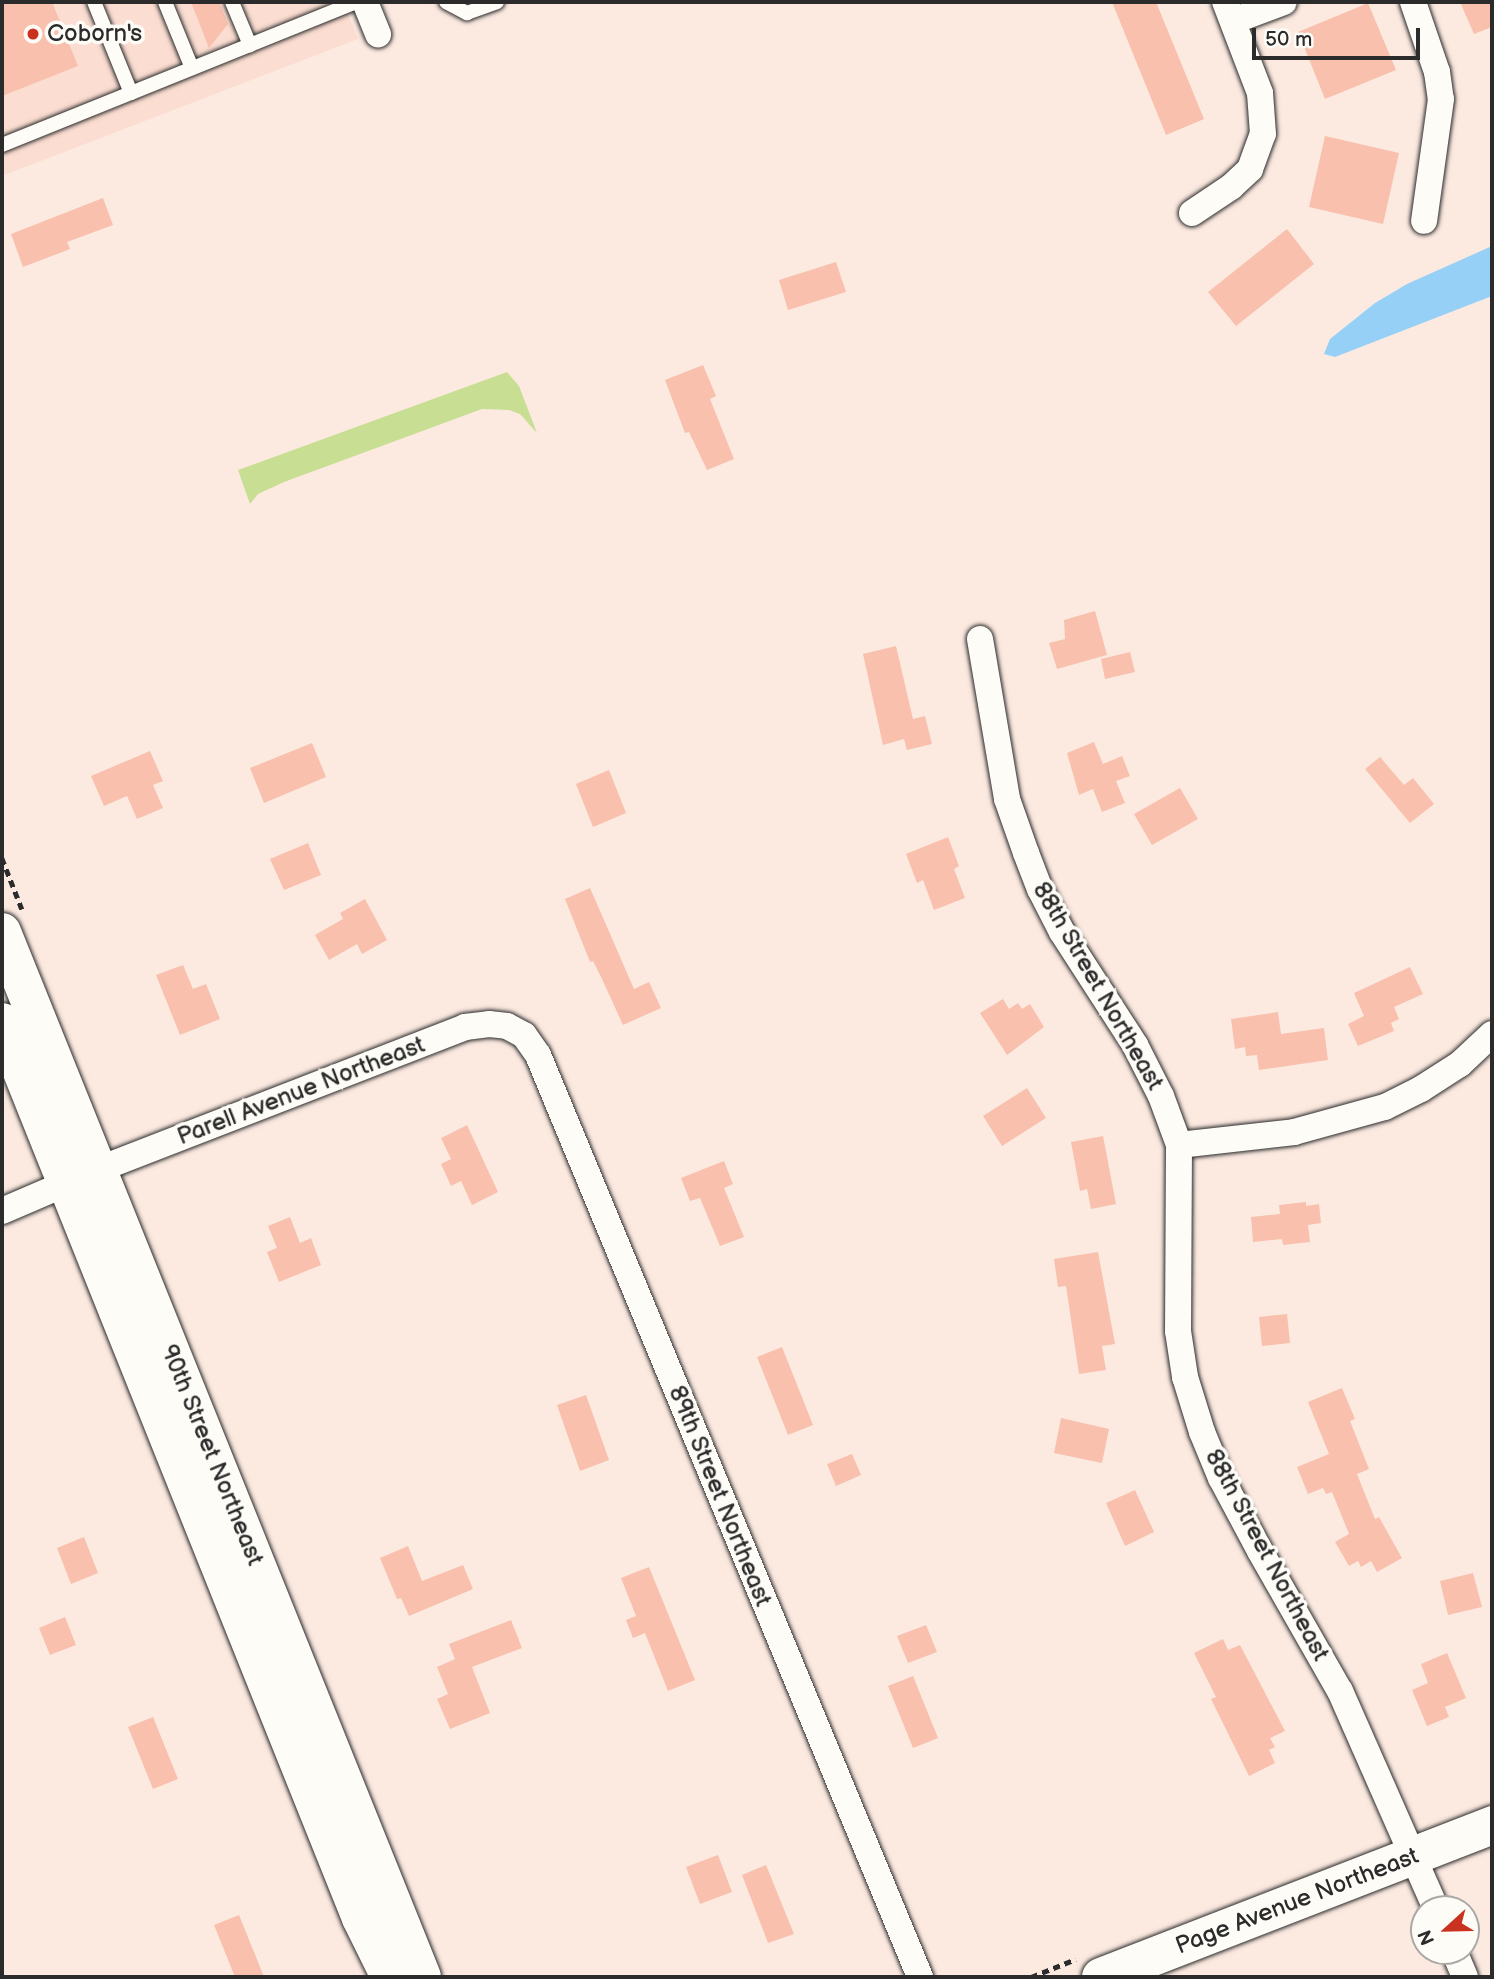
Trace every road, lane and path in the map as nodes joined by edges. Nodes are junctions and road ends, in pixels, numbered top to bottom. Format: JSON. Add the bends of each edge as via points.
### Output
{"nodes":[{"id":1,"x":94,"y":2,"type":"edge"},
{"id":2,"x":166,"y":2,"type":"edge"},
{"id":3,"x":232,"y":2,"type":"edge"},
{"id":4,"x":356,"y":2,"type":"edge"},
{"id":5,"x":365,"y":2,"type":"edge"},
{"id":6,"x":446,"y":2,"type":"edge"},
{"id":7,"x":497,"y":2,"type":"edge"},
{"id":8,"x":1284,"y":2,"type":"edge"},
{"id":9,"x":1413,"y":2,"type":"edge"},
{"id":10,"x":1229,"y":12,"type":"edge"},
{"id":11,"x":378,"y":34,"type":"dead end"},
{"id":12,"x":250,"y":45,"type":"junction"},
{"id":13,"x":192,"y":68,"type":"junction"},
{"id":14,"x":131,"y":93,"type":"junction"},
{"id":15,"x":2,"y":145,"type":"edge"},
{"id":16,"x":1192,"y":213,"type":"dead end"},
{"id":17,"x":1424,"y":221,"type":"dead end"},
{"id":18,"x":981,"y":639,"type":"dead end"},
{"id":19,"x":2,"y":932,"type":"edge"},
{"id":20,"x":2,"y":1022,"type":"edge"},
{"id":21,"x":507,"y":1026,"type":"joint"},
{"id":22,"x":1492,"y":1034,"type":"edge"},
{"id":23,"x":1179,"y":1145,"type":"junction"},
{"id":24,"x":81,"y":1177,"type":"junction"},
{"id":25,"x":2,"y":1211,"type":"edge"},
{"id":26,"x":1492,"y":1825,"type":"edge"},
{"id":27,"x":1414,"y":1856,"type":"junction"},
{"id":28,"x":1430,"y":1895,"type":"edge"},
{"id":29,"x":390,"y":1977,"type":"edge"},
{"id":30,"x":422,"y":1977,"type":"edge"},
{"id":31,"x":920,"y":1977,"type":"edge"},
{"id":32,"x":1101,"y":1977,"type":"edge"}],
"edges":[{"from":1,"to":14,"type":"lane"},
{"from":2,"to":13,"type":"lane"},
{"from":3,"to":12,"type":"lane"},
{"from":4,"to":12,"type":"lane"},
{"from":5,"to":11,"type":"street"},
{"from":6,"to":7,"type":"lane","via":[[467,13]]},
{"from":8,"to":10,"type":"street"},
{"from":9,"to":17,"type":"street","via":[[1437,72],[1441,99]]},
{"from":10,"to":16,"type":"street","via":[[1260,93],[1263,134],[1250,169]]},
{"from":12,"to":13,"type":"lane"},
{"from":13,"to":14,"type":"lane"},
{"from":14,"to":15,"type":"lane"},
{"from":18,"to":23,"type":"street","name":"88th Street Northeast","via":[[1007,799],[1036,880],[1062,932],[1135,1045]]},
{"from":19,"to":24,"type":"main road","name":"90th Street Northeast"},
{"from":20,"to":24,"type":"main road","name":"90th Street Northeast"},
{"from":21,"to":24,"type":"street","name":"Parell Avenue Northeast","via":[[465,1027]]},
{"from":21,"to":31,"type":"street","name":"89th Street Northeast","via":[[524,1035],[538,1055]]},
{"from":22,"to":23,"type":"street","via":[[1460,1064],[1385,1107],[1294,1132]]},
{"from":23,"to":27,"type":"street","name":"88th Street Northeast","via":[[1178,1331],[1185,1377],[1202,1432],[1247,1527],[1340,1691]]},
{"from":24,"to":25,"type":"street","name":"Parell Avenue Northeast"},
{"from":24,"to":29,"type":"main road","name":"90th Street Northeast","via":[[361,1919]]},
{"from":24,"to":30,"type":"main road","name":"90th Street Northeast"},
{"from":26,"to":27,"type":"main road","name":"Page Avenue Northeast"},
{"from":27,"to":28,"type":"street","name":"88th Street Northeast"},
{"from":27,"to":32,"type":"main road","name":"Page Avenue Northeast"}]}
